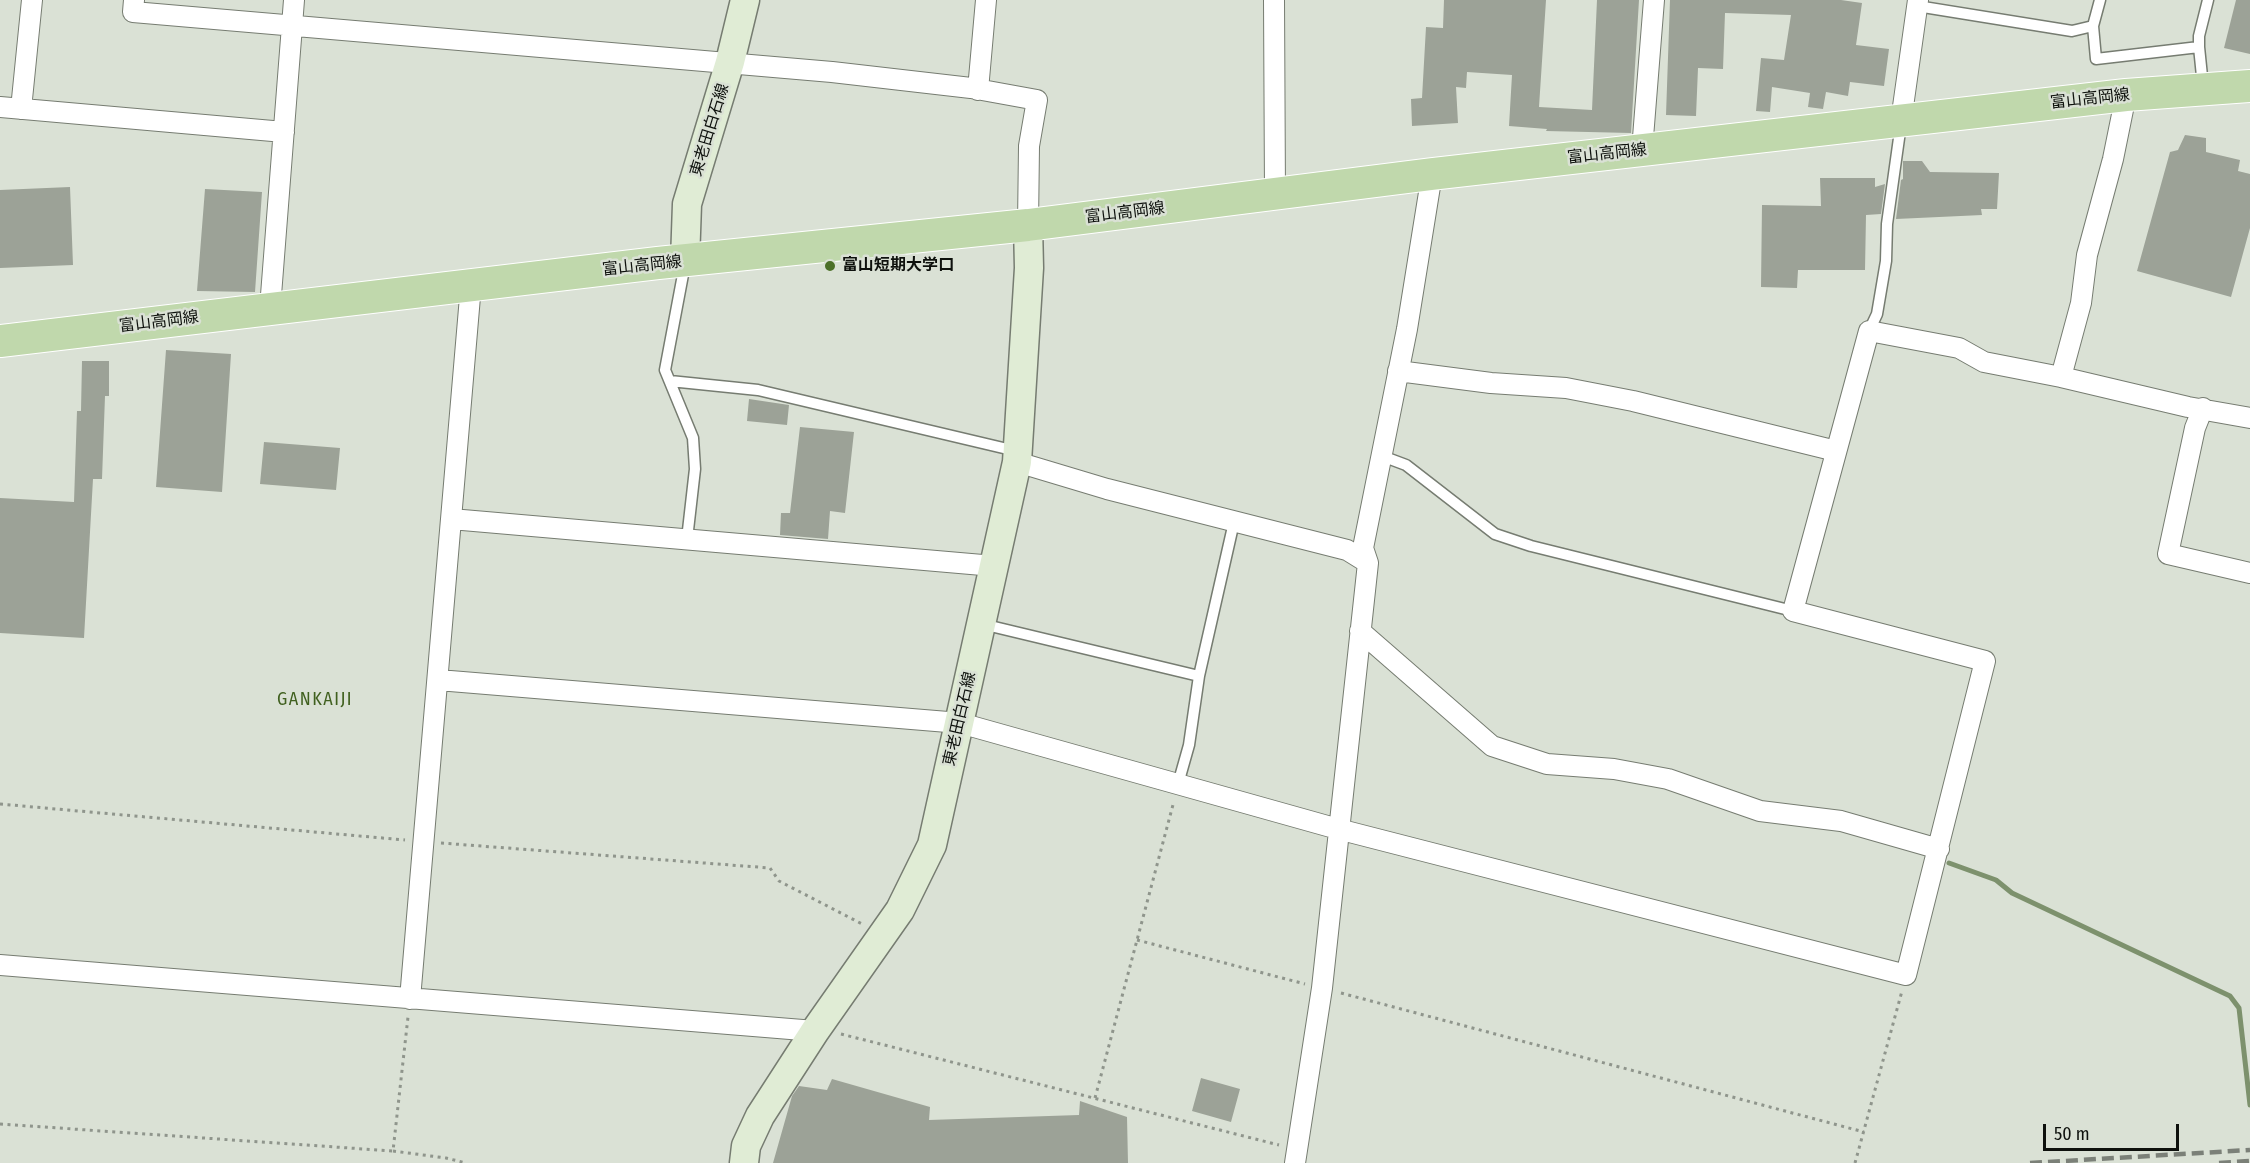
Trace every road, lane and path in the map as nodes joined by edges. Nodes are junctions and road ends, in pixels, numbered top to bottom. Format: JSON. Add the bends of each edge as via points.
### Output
{"nodes":[{"id":1,"x":32,"y":0,"type":"edge"},
{"id":2,"x":134,"y":0,"type":"edge"},
{"id":3,"x":294,"y":0,"type":"edge"},
{"id":4,"x":745,"y":0,"type":"edge"},
{"id":5,"x":986,"y":0,"type":"edge"},
{"id":6,"x":1274,"y":0,"type":"edge"},
{"id":7,"x":1654,"y":0,"type":"edge"},
{"id":8,"x":2100,"y":0,"type":"edge"},
{"id":9,"x":2208,"y":0,"type":"edge"},
{"id":10,"x":1917,"y":3,"type":"edge"},
{"id":11,"x":292,"y":26,"type":"junction"},
{"id":12,"x":2093,"y":26,"type":"junction"},
{"id":13,"x":2199,"y":47,"type":"junction"},
{"id":14,"x":730,"y":62,"type":"junction"},
{"id":15,"x":2250,"y":87,"type":"edge"},
{"id":16,"x":2203,"y":88,"type":"junction"},
{"id":17,"x":978,"y":90,"type":"junction"},
{"id":18,"x":2126,"y":95,"type":"junction"},
{"id":19,"x":0,"y":107,"type":"edge"},
{"id":20,"x":21,"y":109,"type":"junction"},
{"id":21,"x":1902,"y":121,"type":"junction"},
{"id":22,"x":284,"y":132,"type":"junction"},
{"id":23,"x":1642,"y":150,"type":"junction"},
{"id":24,"x":1432,"y":174,"type":"junction"},
{"id":25,"x":1275,"y":193,"type":"junction"},
{"id":26,"x":1028,"y":225,"type":"junction"},
{"id":27,"x":685,"y":261,"type":"junction"},
{"id":28,"x":471,"y":285,"type":"junction"},
{"id":29,"x":270,"y":308,"type":"junction"},
{"id":30,"x":1869,"y":331,"type":"junction"},
{"id":31,"x":0,"y":341,"type":"edge"},
{"id":32,"x":1398,"y":371,"type":"junction"},
{"id":33,"x":2061,"y":376,"type":"junction"},
{"id":34,"x":670,"y":381,"type":"junction"},
{"id":35,"x":2203,"y":408,"type":"junction"},
{"id":36,"x":2250,"y":418,"type":"edge"},
{"id":37,"x":1836,"y":451,"type":"junction"},
{"id":38,"x":1382,"y":456,"type":"junction"},
{"id":39,"x":1018,"y":457,"type":"junction"},
{"id":40,"x":452,"y":519,"type":"junction"},
{"id":41,"x":1234,"y":522,"type":"junction"},
{"id":42,"x":687,"y":539,"type":"junction"},
{"id":43,"x":1368,"y":563,"type":"junction"},
{"id":44,"x":994,"y":566,"type":"junction"},
{"id":45,"x":2250,"y":573,"type":"edge"},
{"id":46,"x":1792,"y":611,"type":"junction"},
{"id":47,"x":982,"y":624,"type":"junction"},
{"id":48,"x":1360,"y":631,"type":"junction"},
{"id":49,"x":1199,"y":676,"type":"junction"},
{"id":50,"x":438,"y":680,"type":"junction"},
{"id":51,"x":960,"y":723,"type":"junction"},
{"id":52,"x":1178,"y":784,"type":"junction"},
{"id":53,"x":0,"y":804,"type":"edge"},
{"id":54,"x":1338,"y":829,"type":"junction"},
{"id":55,"x":424,"y":841,"type":"junction"},
{"id":56,"x":1939,"y":849,"type":"junction"},
{"id":57,"x":883,"y":935,"type":"junction"},
{"id":58,"x":1137,"y":940,"type":"junction"},
{"id":59,"x":0,"y":965,"type":"edge"},
{"id":60,"x":1906,"y":975,"type":"junction"},
{"id":61,"x":1322,"y":988,"type":"junction"},
{"id":62,"x":410,"y":999,"type":"junction"},
{"id":63,"x":815,"y":1031,"type":"junction"},
{"id":64,"x":1095,"y":1098,"type":"junction"},
{"id":65,"x":0,"y":1124,"type":"edge"},
{"id":66,"x":1864,"y":1132,"type":"junction"},
{"id":67,"x":393,"y":1151,"type":"junction"},
{"id":68,"x":1297,"y":1156,"type":"edge"},
{"id":69,"x":466,"y":1163,"type":"edge"},
{"id":70,"x":744,"y":1163,"type":"edge"},
{"id":71,"x":1855,"y":1163,"type":"edge"}],
"edges":[{"from":1,"to":20,"type":"street"},
{"from":2,"to":11,"type":"street","via":[[133,12]]},
{"from":3,"to":11,"type":"street"},
{"from":4,"to":14,"type":"main road","name":"東老田白石線"},
{"from":5,"to":17,"type":"street"},
{"from":6,"to":25,"type":"street"},
{"from":7,"to":23,"type":"street"},
{"from":8,"to":12,"type":"lane"},
{"from":9,"to":13,"type":"lane"},
{"from":10,"to":12,"type":"lane","via":[[2072,32]]},
{"from":10,"to":21,"type":"street"},
{"from":11,"to":14,"type":"street"},
{"from":11,"to":22,"type":"street"},
{"from":12,"to":13,"type":"lane","via":[[2096,59]]},
{"from":13,"to":16,"type":"lane"},
{"from":14,"to":17,"type":"street"},
{"from":14,"to":27,"type":"main road","name":"東老田白石線","via":[[687,204]]},
{"from":15,"to":16,"type":"main road","name":"富山高岡線"},
{"from":16,"to":18,"type":"main road","name":"富山高岡線"},
{"from":17,"to":26,"type":"street","via":[[1037,100],[1029,146]]},
{"from":18,"to":21,"type":"main road","name":"富山高岡線"},
{"from":18,"to":33,"type":"street"},
{"from":19,"to":20,"type":"street"},
{"from":20,"to":22,"type":"street"},
{"from":21,"to":23,"type":"main road","name":"富山高岡線"},
{"from":21,"to":30,"type":"lane","via":[[1887,224],[1886,261],[1877,314]]},
{"from":22,"to":29,"type":"street"},
{"from":23,"to":24,"type":"main road","name":"富山高岡線"},
{"from":24,"to":25,"type":"main road","name":"富山高岡線"},
{"from":24,"to":32,"type":"street"},
{"from":25,"to":26,"type":"main road","name":"富山高岡線"},
{"from":26,"to":27,"type":"main road","name":"富山高岡線"},
{"from":26,"to":39,"type":"main road","name":"東老田白石線"},
{"from":27,"to":28,"type":"main road","name":"富山高岡線"},
{"from":27,"to":34,"type":"lane","via":[[665,370]]},
{"from":28,"to":29,"type":"main road","name":"富山高岡線"},
{"from":28,"to":40,"type":"street"},
{"from":29,"to":31,"type":"main road","name":"富山高岡線"},
{"from":30,"to":33,"type":"street","via":[[1959,348],[1984,362]]},
{"from":30,"to":37,"type":"street"},
{"from":32,"to":37,"type":"street","via":[[1566,388]]},
{"from":32,"to":38,"type":"street"},
{"from":33,"to":35,"type":"street"},
{"from":34,"to":39,"type":"lane","via":[[758,390]]},
{"from":34,"to":42,"type":"lane","via":[[693,438],[695,469]]},
{"from":35,"to":36,"type":"street"},
{"from":35,"to":45,"type":"street","via":[[2195,428],[2168,554]]},
{"from":37,"to":46,"type":"street"},
{"from":38,"to":43,"type":"street","via":[[1363,548]]},
{"from":38,"to":46,"type":"lane","via":[[1406,465],[1495,534]]},
{"from":39,"to":41,"type":"street","via":[[1107,489]]},
{"from":39,"to":44,"type":"main road","name":"東老田白石線"},
{"from":40,"to":42,"type":"street"},
{"from":40,"to":50,"type":"street"},
{"from":41,"to":43,"type":"street","via":[[1347,550]]},
{"from":41,"to":49,"type":"lane"},
{"from":42,"to":44,"type":"street"},
{"from":43,"to":48,"type":"street"},
{"from":44,"to":47,"type":"main road","name":"東老田白石線"},
{"from":46,"to":56,"type":"street","via":[[1985,661]]},
{"from":47,"to":49,"type":"lane"},
{"from":47,"to":51,"type":"main road","name":"東老田白石線"},
{"from":48,"to":54,"type":"street"},
{"from":48,"to":56,"type":"street","via":[[1492,746],[1547,764],[1614,769],[1668,779],[1760,811],[1841,821]]},
{"from":49,"to":52,"type":"lane","via":[[1189,746]]},
{"from":50,"to":51,"type":"street"},
{"from":50,"to":55,"type":"street"},
{"from":51,"to":52,"type":"street"},
{"from":51,"to":57,"type":"main road","name":"東老田白石線","via":[[932,845]]},
{"from":52,"to":54,"type":"street"},
{"from":52,"to":58,"type":"path"},
{"from":53,"to":55,"type":"path"},
{"from":54,"to":60,"type":"street"},
{"from":54,"to":61,"type":"street"},
{"from":55,"to":57,"type":"path","via":[[770,868],[779,880]]},
{"from":55,"to":62,"type":"street"},
{"from":56,"to":60,"type":"street"},
{"from":57,"to":63,"type":"main road","name":"東老田白石線"},
{"from":58,"to":61,"type":"path"},
{"from":58,"to":64,"type":"path"},
{"from":59,"to":62,"type":"street"},
{"from":60,"to":66,"type":"path"},
{"from":61,"to":66,"type":"path"},
{"from":61,"to":68,"type":"street"},
{"from":62,"to":63,"type":"street"},
{"from":62,"to":67,"type":"path"},
{"from":63,"to":64,"type":"path","via":[[854,1036]]},
{"from":63,"to":70,"type":"main road","name":"東老田白石線","via":[[760,1116],[746,1146]]},
{"from":64,"to":68,"type":"path"},
{"from":65,"to":67,"type":"path"},
{"from":66,"to":71,"type":"path"},
{"from":67,"to":69,"type":"path"}]}
